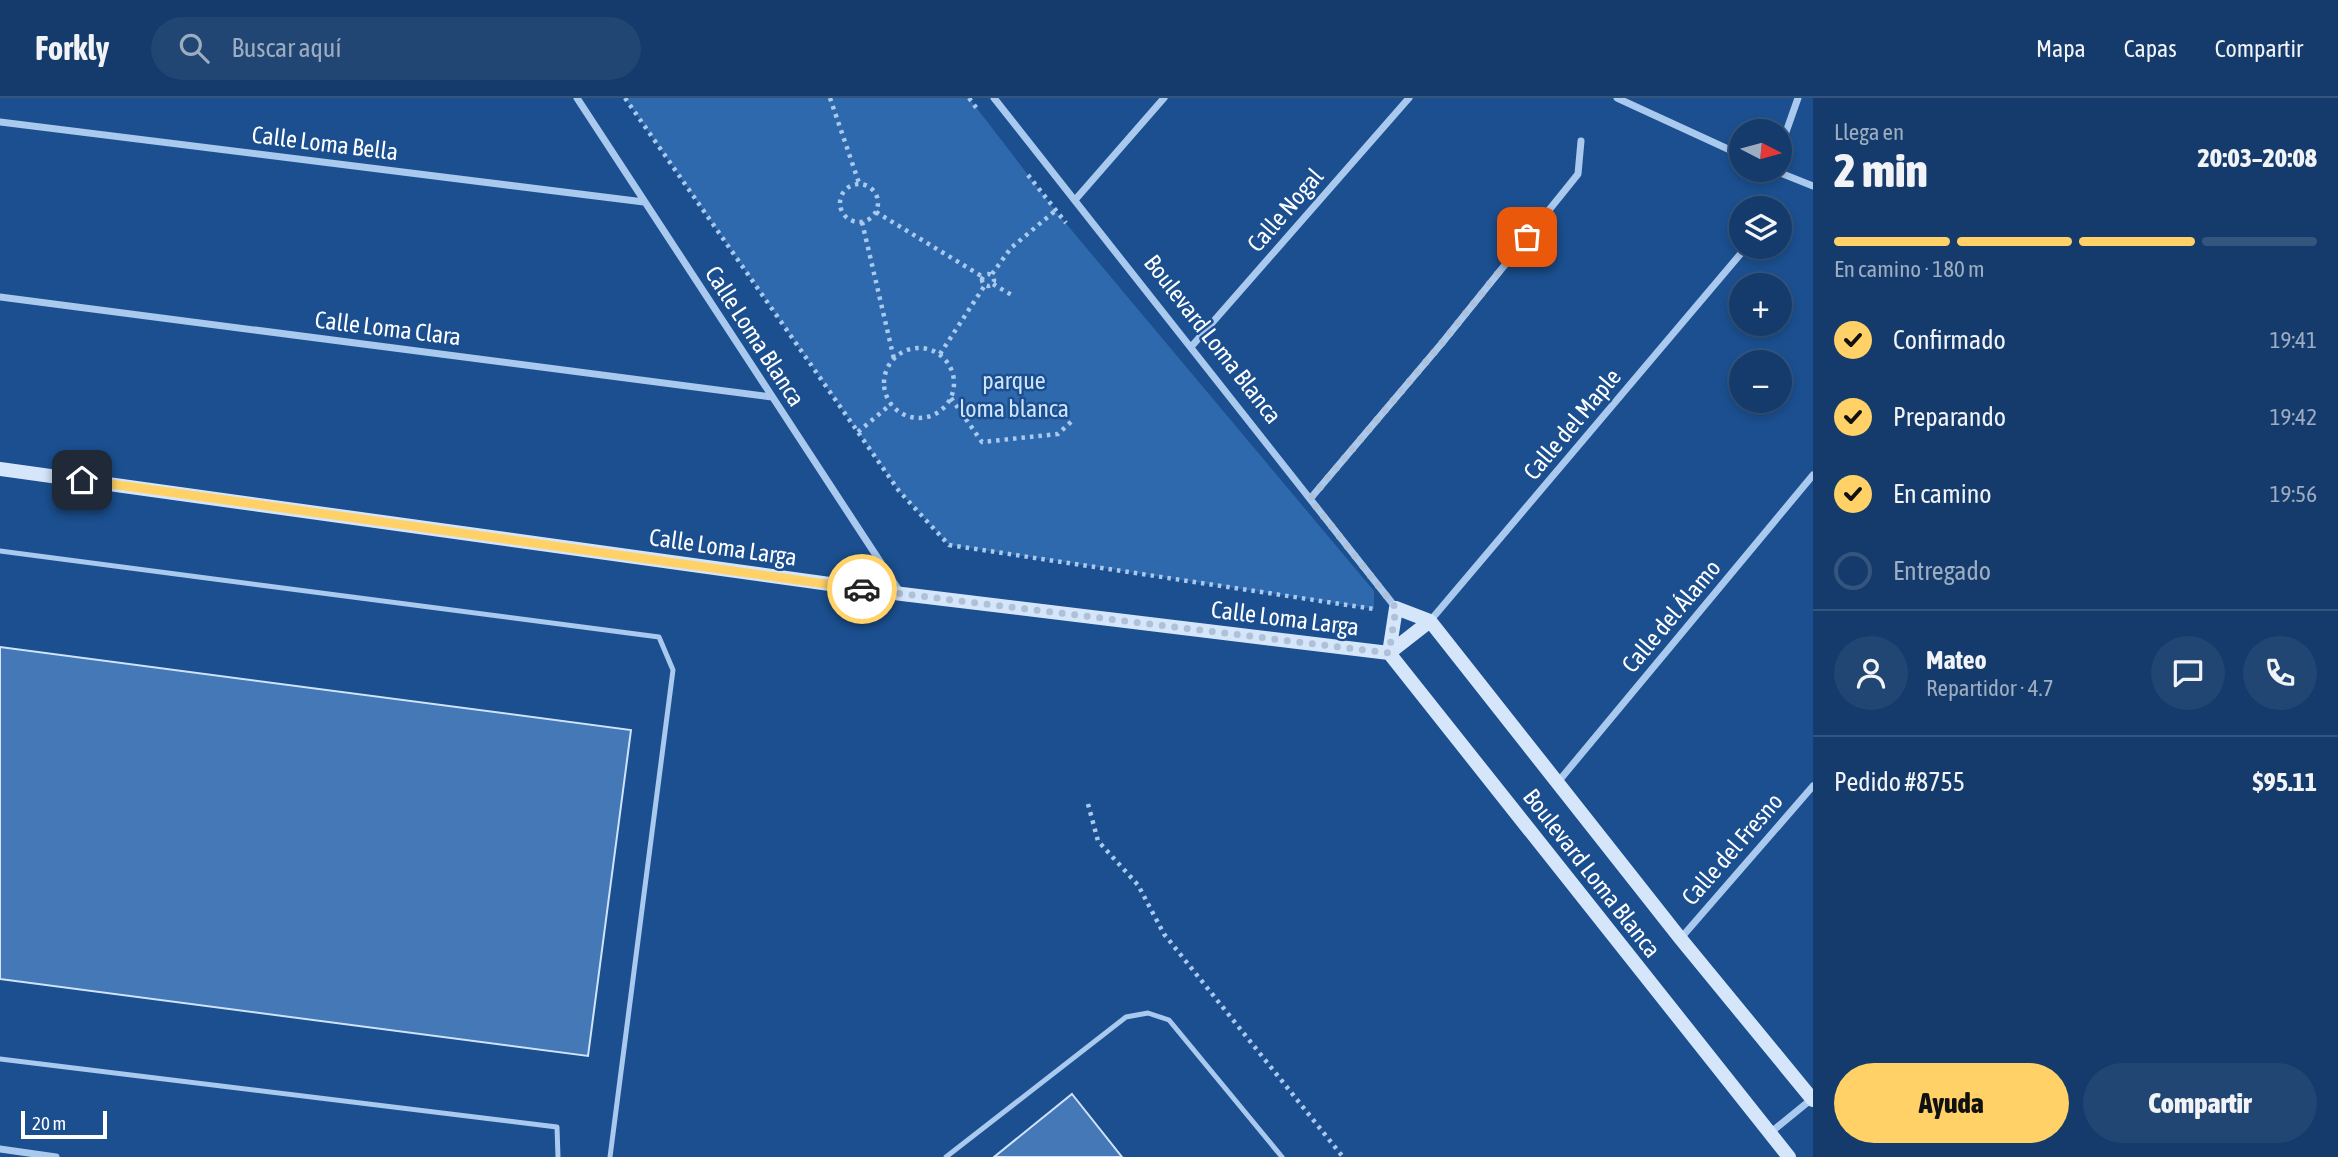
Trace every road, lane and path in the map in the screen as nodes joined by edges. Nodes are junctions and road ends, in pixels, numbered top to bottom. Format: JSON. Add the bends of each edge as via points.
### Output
{"nodes":[{"id":1,"x":576,"y":98,"type":"edge"},
{"id":2,"x":625,"y":98,"type":"edge"},
{"id":3,"x":830,"y":98,"type":"edge"},
{"id":4,"x":969,"y":98,"type":"edge"},
{"id":5,"x":994,"y":98,"type":"edge"},
{"id":6,"x":1164,"y":98,"type":"edge"},
{"id":7,"x":1409,"y":98,"type":"edge"},
{"id":8,"x":1617,"y":98,"type":"edge"},
{"id":9,"x":1798,"y":98,"type":"edge"},
{"id":10,"x":985,"y":118,"type":"dead end"},
{"id":11,"x":1791,"y":119,"type":"edge"},
{"id":12,"x":0,"y":122,"type":"edge"},
{"id":13,"x":1581,"y":141,"type":"dead end"},
{"id":14,"x":1729,"y":149,"type":"edge"},
{"id":15,"x":1024,"y":170,"type":"dead end"},
{"id":16,"x":1792,"y":178,"type":"edge"},
{"id":17,"x":859,"y":184,"type":"junction"},
{"id":18,"x":1813,"y":186,"type":"edge"},
{"id":19,"x":1075,"y":200,"type":"junction"},
{"id":20,"x":645,"y":202,"type":"junction"},
{"id":21,"x":1056,"y":211,"type":"junction"},
{"id":22,"x":876,"y":212,"type":"junction"},
{"id":23,"x":862,"y":222,"type":"junction"},
{"id":24,"x":1074,"y":232,"type":"dead end"},
{"id":25,"x":1736,"y":259,"type":"edge"},
{"id":26,"x":992,"y":275,"type":"junction"},
{"id":27,"x":983,"y":277,"type":"junction"},
{"id":28,"x":993,"y":284,"type":"junction"},
{"id":29,"x":985,"y":285,"type":"junction"},
{"id":30,"x":0,"y":297,"type":"edge"},
{"id":31,"x":1015,"y":297,"type":"dead end"},
{"id":32,"x":1191,"y":347,"type":"junction"},
{"id":33,"x":940,"y":354,"type":"junction"},
{"id":34,"x":894,"y":359,"type":"junction"},
{"id":35,"x":772,"y":397,"type":"junction"},
{"id":36,"x":951,"y":398,"type":"junction"},
{"id":37,"x":891,"y":404,"type":"junction"},
{"id":38,"x":1074,"y":419,"type":"dead end"},
{"id":39,"x":858,"y":432,"type":"junction"},
{"id":40,"x":0,"y":469,"type":"edge"},
{"id":41,"x":1813,"y":475,"type":"edge"},
{"id":42,"x":1310,"y":499,"type":"junction"},
{"id":43,"x":0,"y":551,"type":"edge"},
{"id":44,"x":901,"y":594,"type":"junction"},
{"id":45,"x":1374,"y":600,"type":"dead end"},
{"id":46,"x":1396,"y":608,"type":"junction"},
{"id":47,"x":1430,"y":621,"type":"junction"},
{"id":48,"x":1389,"y":653,"type":"junction"},
{"id":49,"x":1558,"y":782,"type":"junction"},
{"id":50,"x":1813,"y":786,"type":"edge"},
{"id":51,"x":1088,"y":804,"type":"dead end"},
{"id":52,"x":1680,"y":938,"type":"junction"},
{"id":53,"x":0,"y":1059,"type":"edge"},
{"id":54,"x":1813,"y":1099,"type":"edge"},
{"id":55,"x":1770,"y":1133,"type":"junction"},
{"id":56,"x":0,"y":1149,"type":"edge"},
{"id":57,"x":56,"y":1157,"type":"edge"},
{"id":58,"x":558,"y":1157,"type":"edge"},
{"id":59,"x":610,"y":1157,"type":"edge"},
{"id":60,"x":946,"y":1157,"type":"edge"},
{"id":61,"x":1282,"y":1157,"type":"edge"},
{"id":62,"x":1343,"y":1157,"type":"edge"},
{"id":63,"x":1789,"y":1157,"type":"edge"}],
"edges":[{"from":1,"to":20,"type":"street","name":"Calle Loma Blanca"},
{"from":2,"to":39,"type":"path"},
{"from":3,"to":17,"type":"path"},
{"from":4,"to":10,"type":"path"},
{"from":5,"to":19,"type":"street","name":"Boulevard Loma Blanca"},
{"from":6,"to":19,"type":"street"},
{"from":7,"to":32,"type":"street","name":"Calle Nogal"},
{"from":8,"to":14,"type":"street"},
{"from":9,"to":11,"type":"street"},
{"from":12,"to":20,"type":"street","name":"Calle Loma Bella"},
{"from":13,"to":42,"type":"street","via":[[1578,174]]},
{"from":15,"to":21,"type":"path"},
{"from":16,"to":18,"type":"street"},
{"from":17,"to":22,"type":"path","via":[[875,193]]},
{"from":17,"to":23,"type":"path","via":[[844,192],[841,204],[850,219]]},
{"from":19,"to":32,"type":"street","name":"Boulevard Loma Blanca"},
{"from":20,"to":35,"type":"street","name":"Calle Loma Blanca"},
{"from":21,"to":24,"type":"path"},
{"from":21,"to":26,"type":"path","via":[[1011,248]]},
{"from":22,"to":23,"type":"path"},
{"from":22,"to":27,"type":"path"},
{"from":23,"to":34,"type":"path"},
{"from":25,"to":47,"type":"street","name":"Calle del Maple"},
{"from":26,"to":27,"type":"path"},
{"from":26,"to":28,"type":"path"},
{"from":27,"to":29,"type":"path"},
{"from":28,"to":29,"type":"path"},
{"from":28,"to":31,"type":"path"},
{"from":29,"to":33,"type":"path"},
{"from":30,"to":35,"type":"street","name":"Calle Loma Clara"},
{"from":32,"to":42,"type":"street","name":"Boulevard Loma Blanca"},
{"from":33,"to":34,"type":"path","via":[[917,348]]},
{"from":33,"to":36,"type":"path","via":[[953,374]]},
{"from":34,"to":37,"type":"path","via":[[884,375]]},
{"from":35,"to":44,"type":"street","name":"Calle Loma Blanca"},
{"from":36,"to":37,"type":"path","via":[[936,415],[925,418],[903,415]]},
{"from":36,"to":38,"type":"path","via":[[982,442],[1058,434]]},
{"from":37,"to":39,"type":"path"},
{"from":39,"to":45,"type":"path","via":[[900,491],[949,545],[1374,609]]},
{"from":40,"to":44,"type":"street","name":"Calle Loma Larga"},
{"from":41,"to":49,"type":"street","name":"Calle del Álamo"},
{"from":42,"to":46,"type":"street","name":"Boulevard Loma Blanca"},
{"from":43,"to":59,"type":"lane","via":[[659,637],[673,670]]},
{"from":44,"to":48,"type":"street","name":"Calle Loma Larga"},
{"from":46,"to":47,"type":"street"},
{"from":46,"to":48,"type":"street"},
{"from":47,"to":48,"type":"street","name":"Calle Loma Larga"},
{"from":47,"to":49,"type":"street","name":"Boulevard Loma Blanca"},
{"from":48,"to":55,"type":"street","name":"Boulevard Loma Blanca"},
{"from":49,"to":52,"type":"street","name":"Boulevard Loma Blanca"},
{"from":50,"to":52,"type":"street","name":"Calle del Fresno"},
{"from":51,"to":62,"type":"path","via":[[1098,841],[1138,885],[1164,934]]},
{"from":52,"to":54,"type":"street","name":"Boulevard Loma Blanca"},
{"from":53,"to":58,"type":"lane","via":[[557,1127]]},
{"from":54,"to":55,"type":"street"},
{"from":55,"to":63,"type":"street","name":"Boulevard Loma Blanca"},
{"from":56,"to":57,"type":"street"},
{"from":60,"to":61,"type":"lane","via":[[1126,1017],[1148,1013],[1170,1020]]}]}
